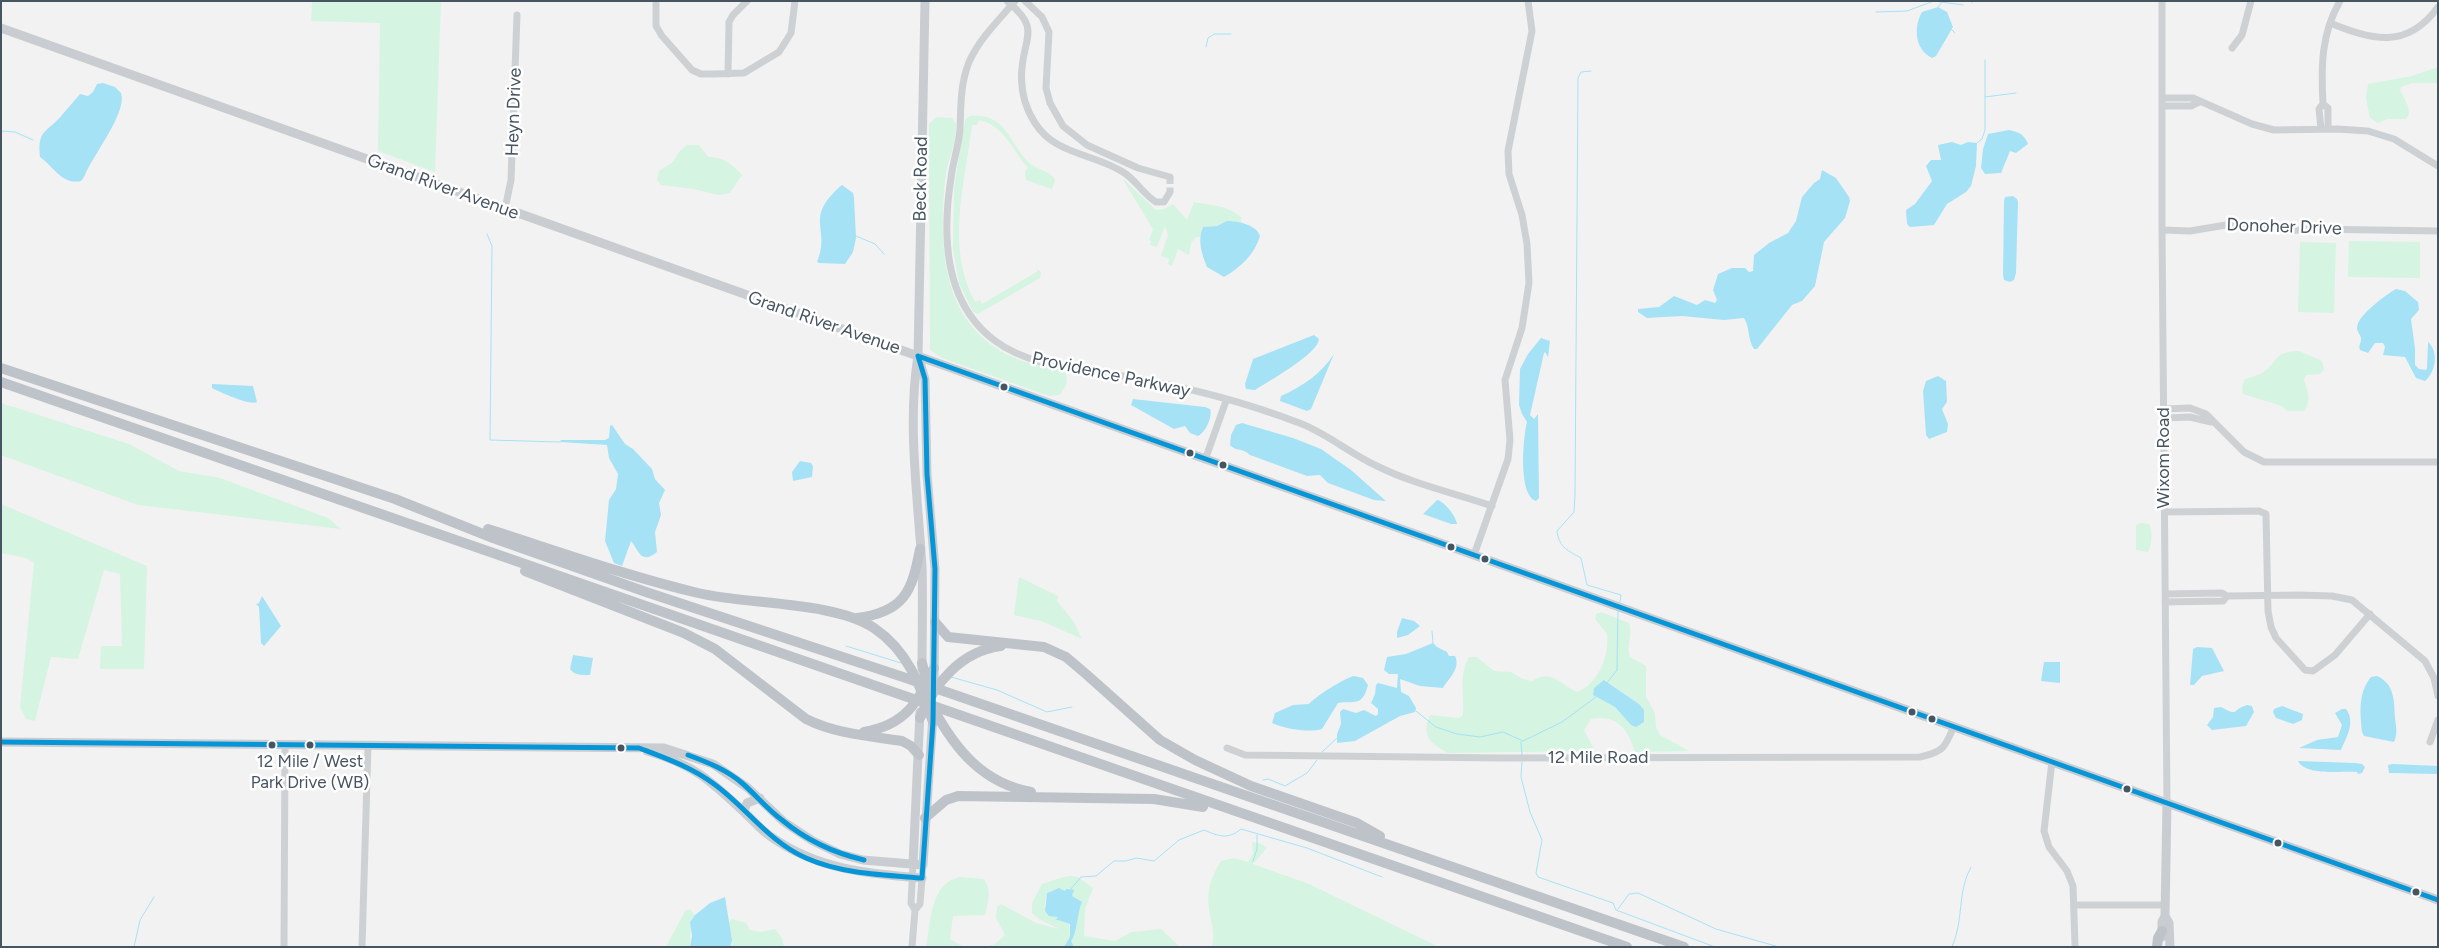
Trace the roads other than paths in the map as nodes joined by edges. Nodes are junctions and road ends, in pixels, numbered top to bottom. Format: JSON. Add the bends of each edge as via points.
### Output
{"nodes":[{"id":1,"x":656,"y":1,"type":"edge"},
{"id":2,"x":747,"y":1,"type":"edge"},
{"id":3,"x":795,"y":1,"type":"edge"},
{"id":4,"x":925,"y":1,"type":"edge"},
{"id":5,"x":1025,"y":1,"type":"edge"},
{"id":6,"x":1528,"y":1,"type":"edge"},
{"id":7,"x":2162,"y":1,"type":"edge"},
{"id":8,"x":2251,"y":1,"type":"edge"},
{"id":9,"x":2340,"y":1,"type":"edge"},
{"id":10,"x":1011,"y":3,"type":"edge"},
{"id":11,"x":2438,"y":8,"type":"edge"},
{"id":12,"x":517,"y":15,"type":"dead end"},
{"id":13,"x":2330,"y":23,"type":"junction"},
{"id":14,"x":1,"y":28,"type":"edge"},
{"id":15,"x":2232,"y":48,"type":"dead end"},
{"id":16,"x":728,"y":74,"type":"junction"},
{"id":17,"x":2163,"y":102,"type":"junction"},
{"id":18,"x":2324,"y":129,"type":"junction"},
{"id":19,"x":2438,"y":166,"type":"edge"},
{"id":20,"x":1170,"y":177,"type":"dead end"},
{"id":21,"x":1170,"y":192,"type":"dead end"},
{"id":22,"x":505,"y":209,"type":"junction"},
{"id":23,"x":2162,"y":230,"type":"junction"},
{"id":24,"x":2438,"y":232,"type":"edge"},
{"id":25,"x":918,"y":356,"type":"junction"},
{"id":26,"x":1,"y":368,"type":"edge"},
{"id":27,"x":1,"y":382,"type":"edge"},
{"id":28,"x":1226,"y":400,"type":"junction"},
{"id":29,"x":2164,"y":408,"type":"junction"},
{"id":30,"x":2190,"y":408,"type":"junction"},
{"id":31,"x":2190,"y":417,"type":"junction"},
{"id":32,"x":2164,"y":418,"type":"junction"},
{"id":33,"x":2212,"y":422,"type":"junction"},
{"id":34,"x":1205,"y":460,"type":"junction"},
{"id":35,"x":2438,"y":462,"type":"edge"},
{"id":36,"x":916,"y":474,"type":"junction"},
{"id":37,"x":927,"y":474,"type":"junction"},
{"id":38,"x":395,"y":499,"type":"junction"},
{"id":39,"x":1492,"y":506,"type":"junction"},
{"id":40,"x":2165,"y":512,"type":"junction"},
{"id":41,"x":477,"y":548,"type":"junction"},
{"id":42,"x":920,"y":549,"type":"junction"},
{"id":43,"x":1474,"y":555,"type":"junction"},
{"id":44,"x":2165,"y":594,"type":"junction"},
{"id":45,"x":2268,"y":595,"type":"junction"},
{"id":46,"x":2200,"y":598,"type":"junction"},
{"id":47,"x":2165,"y":602,"type":"junction"},
{"id":48,"x":2370,"y":614,"type":"junction"},
{"id":49,"x":857,"y":618,"type":"junction"},
{"id":50,"x":934,"y":622,"type":"junction"},
{"id":51,"x":1022,"y":644,"type":"junction"},
{"id":52,"x":922,"y":663,"type":"joint"},
{"id":53,"x":934,"y":668,"type":"joint"},
{"id":54,"x":927,"y":696,"type":"junction"},
{"id":55,"x":2438,"y":696,"type":"edge"},
{"id":56,"x":920,"y":718,"type":"joint"},
{"id":57,"x":2438,"y":720,"type":"edge"},
{"id":58,"x":937,"y":724,"type":"junction"},
{"id":59,"x":1954,"y":726,"type":"junction"},
{"id":60,"x":841,"y":732,"type":"junction"},
{"id":61,"x":1,"y":742,"type":"edge"},
{"id":62,"x":2430,"y":742,"type":"dead end"},
{"id":63,"x":285,"y":746,"type":"junction"},
{"id":64,"x":368,"y":746,"type":"junction"},
{"id":65,"x":639,"y":748,"type":"junction"},
{"id":66,"x":1227,"y":748,"type":"dead end"},
{"id":67,"x":919,"y":755,"type":"junction"},
{"id":68,"x":2052,"y":761,"type":"junction"},
{"id":69,"x":713,"y":764,"type":"junction"},
{"id":70,"x":704,"y":775,"type":"junction"},
{"id":71,"x":1062,"y":796,"type":"junction"},
{"id":72,"x":760,"y":798,"type":"junction"},
{"id":73,"x":2167,"y":803,"type":"junction"},
{"id":74,"x":744,"y":811,"type":"junction"},
{"id":75,"x":926,"y":818,"type":"junction"},
{"id":76,"x":1252,"y":818,"type":"junction"},
{"id":77,"x":1402,"y":849,"type":"junction"},
{"id":78,"x":913,"y":864,"type":"junction"},
{"id":79,"x":923,"y":865,"type":"junction"},
{"id":80,"x":912,"y":877,"type":"junction"},
{"id":81,"x":922,"y":878,"type":"junction"},
{"id":82,"x":2438,"y":900,"type":"edge"},
{"id":83,"x":2075,"y":905,"type":"junction"},
{"id":84,"x":2165,"y":905,"type":"junction"},
{"id":85,"x":915,"y":910,"type":"junction"},
{"id":86,"x":2165,"y":916,"type":"junction"},
{"id":87,"x":2162,"y":931,"type":"junction"},
{"id":88,"x":2074,"y":945,"type":"dead end"},
{"id":89,"x":284,"y":947,"type":"edge"},
{"id":90,"x":362,"y":947,"type":"edge"},
{"id":91,"x":912,"y":947,"type":"edge"},
{"id":92,"x":1626,"y":947,"type":"edge"},
{"id":93,"x":1684,"y":947,"type":"edge"},
{"id":94,"x":2157,"y":947,"type":"edge"},
{"id":95,"x":2162,"y":947,"type":"edge"},
{"id":96,"x":2170,"y":947,"type":"edge"}],
"edges":[{"from":1,"to":16,"type":"street","via":[[658,30],[692,70],[701,74]]},
{"from":2,"to":16,"type":"street","via":[[729,22]]},
{"from":3,"to":16,"type":"street","via":[[791,33],[779,52],[749,71]]},
{"from":4,"to":25,"type":"main road","name":"Beck Road"},
{"from":5,"to":20,"type":"street","via":[[1042,17],[1049,32],[1046,88],[1053,111],[1063,126],[1087,145],[1138,168]]},
{"from":6,"to":39,"type":"street","via":[[1532,31],[1508,151],[1509,174],[1527,244],[1529,283],[1522,328],[1505,380],[1510,449]]},
{"from":7,"to":17,"type":"street","name":"Wixom Road"},
{"from":8,"to":15,"type":"street","via":[[2242,35]]},
{"from":9,"to":13,"type":"street"},
{"from":10,"to":21,"type":"street","via":[[1027,26],[1029,41],[1021,85],[1028,110],[1041,131],[1065,149],[1102,160],[1125,173],[1156,202],[1164,202]]},
{"from":10,"to":28,"type":"street","name":"Providence Parkway","via":[[974,52],[962,88],[960,129],[949,189],[948,241],[950,268],[960,300],[991,338],[1023,356]]},
{"from":11,"to":13,"type":"street","via":[[2416,28],[2391,38],[2376,38]]},
{"from":12,"to":22,"type":"street","name":"Heyn Drive","via":[[511,180]]},
{"from":13,"to":18,"type":"street","via":[[2322,53],[2323,104],[2320,109]]},
{"from":14,"to":22,"type":"main road","name":"Grand River Avenue"},
{"from":17,"to":18,"type":"street","via":[[2191,106],[2199,102],[2263,127],[2285,131]]},
{"from":17,"to":23,"type":"street","name":"Wixom Road"},
{"from":18,"to":19,"type":"street","via":[[2353,129],[2381,134],[2406,145]]},
{"from":22,"to":25,"type":"main road","name":"Grand River Avenue"},
{"from":23,"to":24,"type":"street","name":"Donoher Drive","via":[[2190,231],[2238,223],[2286,231]]},
{"from":23,"to":29,"type":"street","name":"Wixom Road"},
{"from":25,"to":34,"type":"main road","name":"Grand River Avenue"},
{"from":25,"to":36,"type":"main road","name":"Beck Road","via":[[915,378]]},
{"from":25,"to":37,"type":"main road","name":"Beck Road","via":[[925,379]]},
{"from":26,"to":38,"type":"highway"},
{"from":27,"to":41,"type":"highway"},
{"from":28,"to":34,"type":"street"},
{"from":28,"to":39,"type":"street","name":"Providence Parkway","via":[[1302,424],[1389,471]]},
{"from":29,"to":30,"type":"street"},
{"from":29,"to":32,"type":"street","name":"Wixom Road"},
{"from":30,"to":31,"type":"street"},
{"from":30,"to":33,"type":"street","via":[[2206,414]]},
{"from":31,"to":32,"type":"street"},
{"from":31,"to":33,"type":"street"},
{"from":32,"to":40,"type":"street","name":"Wixom Road"},
{"from":33,"to":35,"type":"street","via":[[2244,452],[2270,463]]},
{"from":34,"to":43,"type":"main road","name":"Grand River Avenue"},
{"from":36,"to":37,"type":"street"},
{"from":36,"to":42,"type":"main road","name":"Beck Road"},
{"from":37,"to":50,"type":"main road","name":"Beck Road","via":[[935,569]]},
{"from":38,"to":49,"type":"highway","via":[[698,593],[823,610]]},
{"from":38,"to":77,"type":"highway","via":[[646,592]]},
{"from":39,"to":43,"type":"street"},
{"from":40,"to":44,"type":"street","name":"Wixom Road"},
{"from":40,"to":45,"type":"street","via":[[2259,511],[2266,514]]},
{"from":41,"to":60,"type":"highway","via":[[501,562],[700,641],[730,659],[806,719]]},
{"from":41,"to":76,"type":"highway"},
{"from":42,"to":49,"type":"highway","via":[[914,579],[898,604],[879,614]]},
{"from":42,"to":52,"type":"main road","name":"Beck Road"},
{"from":43,"to":59,"type":"main road","name":"Grand River Avenue"},
{"from":44,"to":46,"type":"street"},
{"from":44,"to":47,"type":"street","name":"Wixom Road"},
{"from":45,"to":46,"type":"street","via":[[2227,596],[2222,601]]},
{"from":45,"to":48,"type":"street","via":[[2332,596],[2352,600]]},
{"from":45,"to":48,"type":"street","via":[[2268,611],[2276,638],[2305,670],[2313,671],[2335,654]]},
{"from":46,"to":47,"type":"street"},
{"from":47,"to":73,"type":"street","name":"Wixom Road"},
{"from":48,"to":55,"type":"street","via":[[2425,661],[2434,678]]},
{"from":49,"to":54,"type":"highway","via":[[886,637],[906,658]]},
{"from":50,"to":51,"type":"highway","via":[[944,635],[954,638]]},
{"from":50,"to":53,"type":"main road","name":"Beck Road"},
{"from":51,"to":54,"type":"highway","via":[[979,651],[949,672]]},
{"from":51,"to":77,"type":"highway","via":[[1066,657],[1160,740],[1195,760],[1251,786],[1357,823]]},
{"from":52,"to":54,"type":"highway"},
{"from":53,"to":54,"type":"highway"},
{"from":54,"to":56,"type":"highway"},
{"from":54,"to":58,"type":"highway"},
{"from":54,"to":60,"type":"highway","via":[[906,714],[877,730]]},
{"from":56,"to":67,"type":"main road"},
{"from":57,"to":62,"type":"street"},
{"from":58,"to":71,"type":"highway","via":[[967,760],[984,773],[1024,791]]},
{"from":58,"to":75,"type":"main road"},
{"from":59,"to":66,"type":"street","name":"12 Mile Road","via":[[1948,742],[1939,753],[1920,757],[1245,755]]},
{"from":59,"to":68,"type":"main road","name":"Grand River Avenue"},
{"from":60,"to":67,"type":"highway","via":[[902,741]]},
{"from":61,"to":63,"type":"main road"},
{"from":63,"to":64,"type":"main road"},
{"from":63,"to":89,"type":"street"},
{"from":64,"to":65,"type":"main road"},
{"from":64,"to":90,"type":"street"},
{"from":65,"to":69,"type":"main road","via":[[664,748]]},
{"from":65,"to":70,"type":"main road","via":[[686,764]]},
{"from":67,"to":78,"type":"main road"},
{"from":68,"to":73,"type":"main road","name":"Grand River Avenue"},
{"from":68,"to":83,"type":"street","via":[[2044,823],[2046,839],[2071,878]]},
{"from":69,"to":70,"type":"main road"},
{"from":69,"to":72,"type":"main road"},
{"from":70,"to":74,"type":"main road"},
{"from":71,"to":75,"type":"highway","via":[[958,796],[946,800]]},
{"from":71,"to":76,"type":"highway","via":[[1154,799]]},
{"from":72,"to":74,"type":"main road","via":[[747,803]]},
{"from":72,"to":78,"type":"main road","via":[[784,822],[840,854],[863,860]]},
{"from":73,"to":82,"type":"main road","name":"Grand River Avenue"},
{"from":73,"to":84,"type":"main road","name":"Wixom Road"},
{"from":74,"to":80,"type":"main road","via":[[769,836],[805,857],[853,872]]},
{"from":75,"to":79,"type":"main road"},
{"from":76,"to":92,"type":"highway"},
{"from":77,"to":93,"type":"highway"},
{"from":78,"to":79,"type":"main road"},
{"from":78,"to":80,"type":"street"},
{"from":79,"to":81,"type":"street"},
{"from":80,"to":81,"type":"main road"},
{"from":80,"to":85,"type":"street","via":[[911,903]]},
{"from":81,"to":85,"type":"street","via":[[920,904]]},
{"from":83,"to":84,"type":"street"},
{"from":83,"to":88,"type":"street"},
{"from":84,"to":86,"type":"main road","name":"Wixom Road"},
{"from":85,"to":91,"type":"street"},
{"from":86,"to":87,"type":"main road","name":"Wixom Road"},
{"from":86,"to":96,"type":"main road","name":"Wixom Road","via":[[2169,923]]},
{"from":87,"to":94,"type":"highway"},
{"from":87,"to":95,"type":"main road","name":"Wixom Road"}]}
